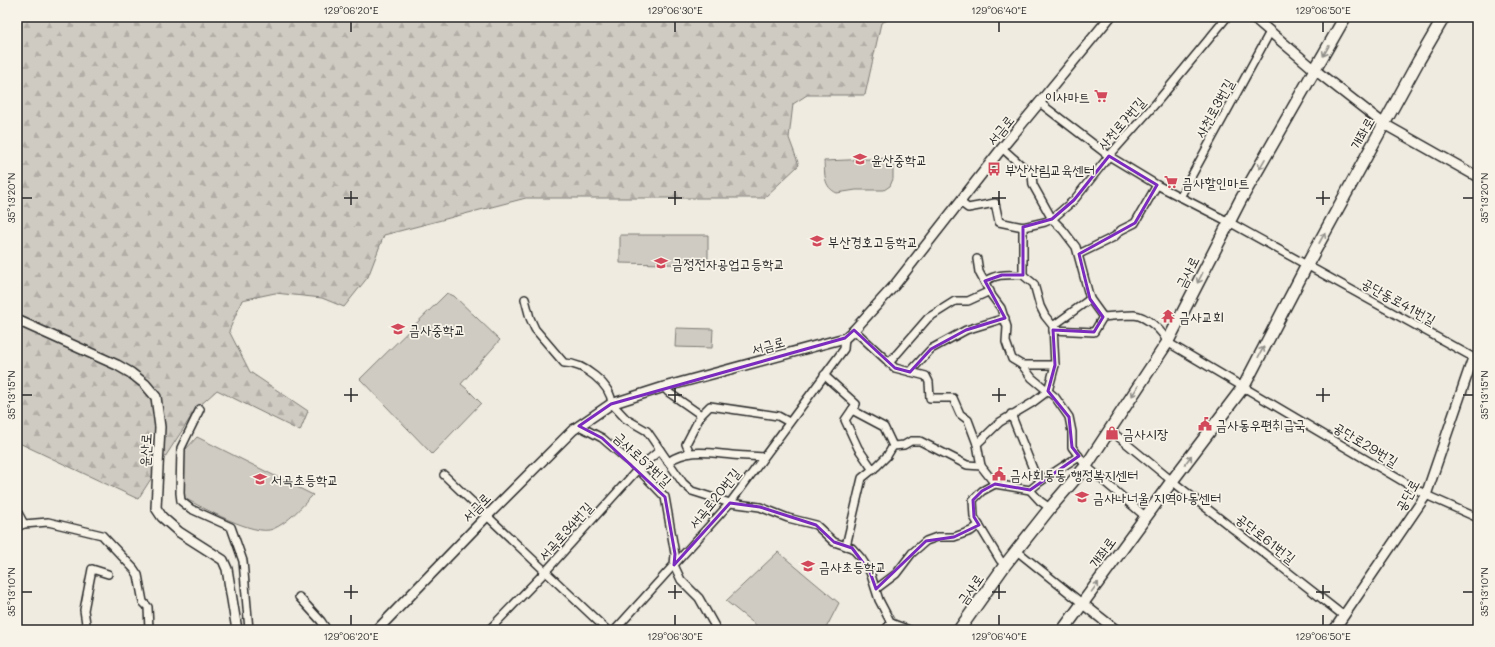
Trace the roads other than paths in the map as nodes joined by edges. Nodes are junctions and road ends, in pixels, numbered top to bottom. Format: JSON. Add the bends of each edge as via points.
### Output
{"nodes":[{"id":1,"x":1110,"y":17,"type":"edge"},
{"id":2,"x":1226,"y":17,"type":"edge"},
{"id":3,"x":1253,"y":17,"type":"edge"},
{"id":4,"x":1345,"y":17,"type":"edge"},
{"id":5,"x":1444,"y":17,"type":"edge"},
{"id":6,"x":1270,"y":32,"type":"junction"},
{"id":7,"x":1315,"y":70,"type":"junction"},
{"id":8,"x":1040,"y":103,"type":"junction"},
{"id":9,"x":1384,"y":124,"type":"junction"},
{"id":10,"x":1002,"y":148,"type":"junction"},
{"id":11,"x":1109,"y":156,"type":"junction"},
{"id":12,"x":1478,"y":177,"type":"edge"},
{"id":13,"x":1156,"y":185,"type":"junction"},
{"id":14,"x":1180,"y":197,"type":"junction"},
{"id":15,"x":960,"y":202,"type":"junction"},
{"id":16,"x":1052,"y":219,"type":"junction"},
{"id":17,"x":1229,"y":222,"type":"junction"},
{"id":18,"x":1023,"y":227,"type":"junction"},
{"id":19,"x":1079,"y":254,"type":"junction"},
{"id":20,"x":977,"y":259,"type":"dead end"},
{"id":21,"x":1307,"y":265,"type":"junction"},
{"id":22,"x":1023,"y":274,"type":"junction"},
{"id":23,"x":985,"y":282,"type":"junction"},
{"id":24,"x":990,"y":291,"type":"junction"},
{"id":25,"x":525,"y":298,"type":"dead end"},
{"id":26,"x":1090,"y":299,"type":"junction"},
{"id":27,"x":1102,"y":317,"type":"junction"},
{"id":28,"x":1005,"y":318,"type":"junction"},
{"id":29,"x":17,"y":320,"type":"edge"},
{"id":30,"x":1053,"y":328,"type":"junction"},
{"id":31,"x":854,"y":330,"type":"junction"},
{"id":32,"x":845,"y":338,"type":"junction"},
{"id":33,"x":1167,"y":342,"type":"junction"},
{"id":34,"x":1476,"y":359,"type":"edge"},
{"id":35,"x":889,"y":363,"type":"junction"},
{"id":36,"x":1022,"y":365,"type":"junction"},
{"id":37,"x":1055,"y":366,"type":"junction"},
{"id":38,"x":910,"y":372,"type":"junction"},
{"id":39,"x":824,"y":375,"type":"junction"},
{"id":40,"x":1244,"y":386,"type":"junction"},
{"id":41,"x":664,"y":387,"type":"junction"},
{"id":42,"x":1048,"y":391,"type":"junction"},
{"id":43,"x":612,"y":404,"type":"junction"},
{"id":44,"x":854,"y":407,"type":"junction"},
{"id":45,"x":200,"y":409,"type":"dead end"},
{"id":46,"x":1011,"y":414,"type":"junction"},
{"id":47,"x":701,"y":415,"type":"junction"},
{"id":48,"x":789,"y":422,"type":"junction"},
{"id":49,"x":579,"y":426,"type":"junction"},
{"id":50,"x":1110,"y":430,"type":"junction"},
{"id":51,"x":977,"y":444,"type":"junction"},
{"id":52,"x":893,"y":446,"type":"junction"},
{"id":53,"x":660,"y":450,"type":"junction"},
{"id":54,"x":690,"y":453,"type":"junction"},
{"id":55,"x":763,"y":456,"type":"junction"},
{"id":56,"x":1079,"y":456,"type":"junction"},
{"id":57,"x":668,"y":462,"type":"junction"},
{"id":58,"x":981,"y":466,"type":"junction"},
{"id":59,"x":1086,"y":466,"type":"junction"},
{"id":60,"x":638,"y":469,"type":"junction"},
{"id":61,"x":873,"y":470,"type":"junction"},
{"id":62,"x":444,"y":475,"type":"dead end"},
{"id":63,"x":1041,"y":481,"type":"junction"},
{"id":64,"x":1172,"y":481,"type":"junction"},
{"id":65,"x":996,"y":484,"type":"junction"},
{"id":66,"x":1030,"y":490,"type":"junction"},
{"id":67,"x":1426,"y":495,"type":"junction"},
{"id":68,"x":730,"y":503,"type":"junction"},
{"id":69,"x":1050,"y":508,"type":"junction"},
{"id":70,"x":17,"y":511,"type":"edge"},
{"id":71,"x":487,"y":516,"type":"junction"},
{"id":72,"x":1146,"y":517,"type":"junction"},
{"id":73,"x":1478,"y":518,"type":"edge"},
{"id":74,"x":21,"y":525,"type":"edge"},
{"id":75,"x":979,"y":526,"type":"junction"},
{"id":76,"x":846,"y":546,"type":"junction"},
{"id":77,"x":1017,"y":551,"type":"junction"},
{"id":78,"x":674,"y":565,"type":"junction"},
{"id":79,"x":1005,"y":565,"type":"junction"},
{"id":80,"x":546,"y":571,"type":"junction"},
{"id":81,"x":108,"y":574,"type":"dead end"},
{"id":82,"x":876,"y":589,"type":"junction"},
{"id":83,"x":299,"y":597,"type":"dead end"},
{"id":84,"x":1083,"y":604,"type":"junction"},
{"id":85,"x":1344,"y":616,"type":"junction"},
{"id":86,"x":891,"y":624,"type":"junction"},
{"id":87,"x":87,"y":630,"type":"edge"},
{"id":88,"x":149,"y":630,"type":"edge"},
{"id":89,"x":237,"y":630,"type":"edge"},
{"id":90,"x":250,"y":630,"type":"edge"},
{"id":91,"x":327,"y":630,"type":"edge"},
{"id":92,"x":377,"y":630,"type":"edge"},
{"id":93,"x":489,"y":630,"type":"edge"},
{"id":94,"x":607,"y":630,"type":"edge"},
{"id":95,"x":615,"y":630,"type":"edge"},
{"id":96,"x":717,"y":630,"type":"edge"},
{"id":97,"x":885,"y":630,"type":"edge"},
{"id":98,"x":909,"y":630,"type":"edge"},
{"id":99,"x":959,"y":630,"type":"edge"},
{"id":100,"x":1064,"y":630,"type":"edge"},
{"id":101,"x":1116,"y":630,"type":"edge"},
{"id":102,"x":1334,"y":630,"type":"edge"}],
"edges":[{"from":1,"to":8,"type":"street","name":"서금로"},
{"from":2,"to":11,"type":"street","name":"사천로7번길"},
{"from":3,"to":6,"type":"street"},
{"from":4,"to":7,"type":"main road","name":"금사로","one_way":true},
{"from":5,"to":9,"type":"main road","name":"개좌로"},
{"from":6,"to":7,"type":"street"},
{"from":6,"to":14,"type":"street","name":"사천로3번길"},
{"from":7,"to":9,"type":"street"},
{"from":7,"to":17,"type":"main road","name":"금사로","one_way":true},
{"from":8,"to":10,"type":"street","name":"서금로"},
{"from":8,"to":11,"type":"street"},
{"from":9,"to":12,"type":"street"},
{"from":21,"to":9,"type":"main road","name":"개좌로","one_way":true},
{"from":10,"to":15,"type":"street","name":"서금로"},
{"from":10,"to":16,"type":"street","via":[[1032,176],[1033,185]]},
{"from":11,"to":13,"type":"street"},
{"from":11,"to":16,"type":"street","name":"사천로7번길","via":[[1074,200]]},
{"from":13,"to":14,"type":"street"},
{"from":13,"to":19,"type":"street","via":[[1135,223],[1114,237]]},
{"from":14,"to":17,"type":"street"},
{"from":15,"to":18,"type":"street","name":"사천로7번길","via":[[968,208],[996,203],[999,222]]},
{"from":15,"to":31,"type":"street","name":"서금로","via":[[894,286]]},
{"from":16,"to":18,"type":"street","name":"사천로7번길"},
{"from":16,"to":19,"type":"street","via":[[1076,246]]},
{"from":17,"to":21,"type":"street"},
{"from":17,"to":33,"type":"main road","name":"금사로","one_way":true},
{"from":18,"to":22,"type":"street"},
{"from":19,"to":26,"type":"street"},
{"from":20,"to":23,"type":"street","via":[[979,272]]},
{"from":21,"to":34,"type":"street","name":"공단동로41번길"},
{"from":40,"to":21,"type":"main road","name":"개좌로","one_way":true},
{"from":22,"to":23,"type":"street","via":[[1002,274],[993,276]]},
{"from":22,"to":30,"type":"street","via":[[1034,284],[1040,306]]},
{"from":23,"to":24,"type":"street"},
{"from":24,"to":28,"type":"street"},
{"from":24,"to":35,"type":"street","via":[[968,301],[955,301],[928,318]]},
{"from":25,"to":43,"type":"street","via":[[535,329],[564,363],[573,363],[601,380],[612,397]]},
{"from":26,"to":27,"type":"street"},
{"from":26,"to":30,"type":"street"},
{"from":27,"to":30,"type":"street","via":[[1094,332]]},
{"from":27,"to":33,"type":"street","via":[[1136,315],[1157,326]]},
{"from":28,"to":36,"type":"street","via":[[1006,342],[1012,359]]},
{"from":28,"to":38,"type":"street","via":[[966,330],[931,349]]},
{"from":29,"to":89,"type":"street","name":"윤산로","via":[[117,365],[145,384],[156,397],[160,427],[156,508],[179,532],[224,560]]},
{"from":30,"to":37,"type":"street"},
{"from":31,"to":32,"type":"street","name":"서금로"},
{"from":31,"to":35,"type":"street"},
{"from":32,"to":39,"type":"street","name":"서곡로20번길","via":[[844,349]]},
{"from":32,"to":41,"type":"street","name":"서금로"},
{"from":33,"to":40,"type":"street"},
{"from":33,"to":50,"type":"main road","name":"금사로","one_way":true},
{"from":34,"to":67,"type":"street","name":"공단로"},
{"from":35,"to":38,"type":"street","via":[[895,368]]},
{"from":36,"to":37,"type":"street"},
{"from":36,"to":42,"type":"street","via":[[1032,378]]},
{"from":37,"to":42,"type":"street"},
{"from":38,"to":51,"type":"street","via":[[926,376],[930,398],[953,398],[960,414],[968,420]]},
{"from":39,"to":44,"type":"street"},
{"from":39,"to":48,"type":"street","name":"서곡로20번길"},
{"from":64,"to":40,"type":"main road","name":"개좌로","one_way":true},
{"from":40,"to":67,"type":"street","name":"공단로29번길"},
{"from":41,"to":43,"type":"street","name":"서금로"},
{"from":41,"to":47,"type":"street"},
{"from":42,"to":46,"type":"street"},
{"from":42,"to":56,"type":"street","via":[[1069,417],[1072,447]]},
{"from":43,"to":49,"type":"street","name":"서금로"},
{"from":43,"to":53,"type":"street","via":[[626,419],[646,431]]},
{"from":44,"to":52,"type":"street","via":[[884,427]]},
{"from":44,"to":61,"type":"street","via":[[845,420],[858,448]]},
{"from":45,"to":90,"type":"street","via":[[181,448],[181,501],[191,509],[231,527],[243,560]]},
{"from":46,"to":51,"type":"street"},
{"from":46,"to":63,"type":"street"},
{"from":47,"to":48,"type":"street","via":[[710,406],[778,416]]},
{"from":47,"to":54,"type":"street","via":[[686,444]]},
{"from":48,"to":55,"type":"street","name":"서곡로20번길"},
{"from":49,"to":60,"type":"street","name":"금사로57번길","via":[[602,438]]},
{"from":49,"to":71,"type":"street","name":"서금로"},
{"from":50,"to":59,"type":"main road","name":"금사로"},
{"from":50,"to":64,"type":"street"},
{"from":51,"to":58,"type":"street"},
{"from":52,"to":58,"type":"street","via":[[920,441],[967,465]]},
{"from":52,"to":61,"type":"street"},
{"from":53,"to":57,"type":"street"},
{"from":53,"to":60,"type":"street","name":"서곡로34번길"},
{"from":54,"to":55,"type":"street"},
{"from":54,"to":57,"type":"street"},
{"from":55,"to":68,"type":"street","name":"서곡로20번길"},
{"from":56,"to":59,"type":"street"},
{"from":56,"to":63,"type":"street"},
{"from":57,"to":68,"type":"street","via":[[692,491]]},
{"from":58,"to":65,"type":"street"},
{"from":59,"to":69,"type":"main road","name":"금사로"},
{"from":59,"to":72,"type":"street"},
{"from":60,"to":78,"type":"street","name":"금사로57번길","via":[[665,497],[675,554]]},
{"from":60,"to":80,"type":"street","name":"서곡로34번길"},
{"from":61,"to":76,"type":"street","via":[[862,478]]},
{"from":62,"to":71,"type":"street"},
{"from":63,"to":66,"type":"street"},
{"from":64,"to":72,"type":"main road","name":"개좌로"},
{"from":64,"to":85,"type":"street","name":"공단로61번길"},
{"from":65,"to":66,"type":"street"},
{"from":65,"to":75,"type":"street","via":[[982,491],[973,500],[974,517]]},
{"from":66,"to":69,"type":"street"},
{"from":67,"to":73,"type":"street","name":"공단로29번길"},
{"from":67,"to":85,"type":"street","name":"공단로"},
{"from":68,"to":76,"type":"street","via":[[760,507],[816,525],[834,542]]},
{"from":68,"to":78,"type":"street","name":"서곡로20번길"},
{"from":69,"to":77,"type":"main road","name":"금사로"},
{"from":70,"to":74,"type":"street"},
{"from":71,"to":80,"type":"street"},
{"from":71,"to":92,"type":"street","name":"서금로"},
{"from":84,"to":72,"type":"main road","name":"개좌로","one_way":true},
{"from":74,"to":88,"type":"street","via":[[48,522],[102,535],[138,575],[143,602],[148,607]]},
{"from":75,"to":79,"type":"street"},
{"from":75,"to":82,"type":"street","via":[[954,537],[937,537],[926,541],[912,553],[896,574]]},
{"from":76,"to":82,"type":"street","via":[[852,548],[861,558],[870,572]]},
{"from":77,"to":79,"type":"main road","name":"금사로"},
{"from":77,"to":84,"type":"street"},
{"from":78,"to":95,"type":"street","name":"서곡로20번길"},
{"from":78,"to":96,"type":"street","name":"금사로57번길","via":[[681,580],[699,598]]},
{"from":79,"to":99,"type":"main road","name":"금사로"},
{"from":80,"to":93,"type":"street","name":"서곡로34번길"},
{"from":80,"to":94,"type":"street"},
{"from":81,"to":87,"type":"street","via":[[92,569],[84,610]]},
{"from":82,"to":86,"type":"street"},
{"from":83,"to":91,"type":"street"},
{"from":84,"to":100,"type":"main road","name":"개좌로"},
{"from":84,"to":101,"type":"street"},
{"from":85,"to":102,"type":"street","name":"공단로"},
{"from":86,"to":97,"type":"street"},
{"from":86,"to":98,"type":"street"}]}
